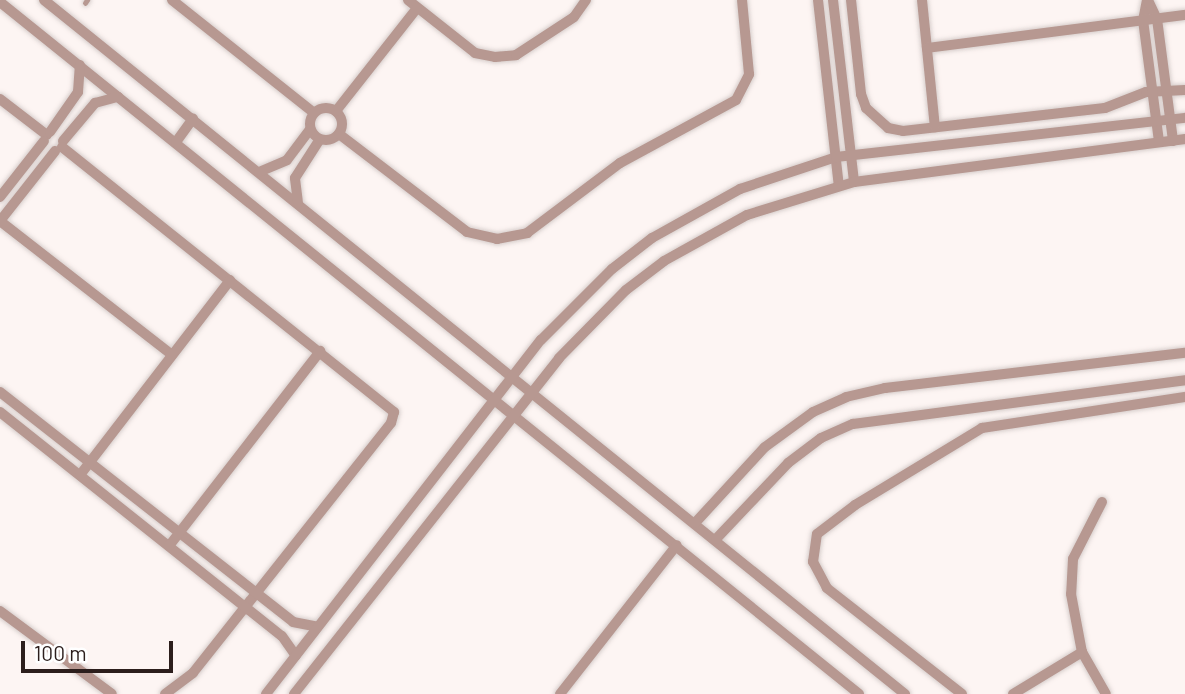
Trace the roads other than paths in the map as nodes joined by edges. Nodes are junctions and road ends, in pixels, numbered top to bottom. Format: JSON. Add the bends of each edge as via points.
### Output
{"nodes":[{"id":1,"x":44,"y":0,"type":"edge"},
{"id":2,"x":172,"y":0,"type":"edge"},
{"id":3,"x":408,"y":0,"type":"edge"},
{"id":4,"x":586,"y":0,"type":"edge"},
{"id":5,"x":742,"y":0,"type":"edge"},
{"id":6,"x":818,"y":0,"type":"edge"},
{"id":7,"x":833,"y":0,"type":"edge"},
{"id":8,"x":851,"y":0,"type":"edge"},
{"id":9,"x":922,"y":0,"type":"edge"},
{"id":10,"x":1148,"y":0,"type":"edge"},
{"id":11,"x":0,"y":2,"type":"edge"},
{"id":12,"x":417,"y":8,"type":"junction"},
{"id":13,"x":1185,"y":15,"type":"edge"},
{"id":14,"x":1157,"y":19,"type":"junction"},
{"id":15,"x":1143,"y":20,"type":"junction"},
{"id":16,"x":927,"y":48,"type":"junction"},
{"id":17,"x":79,"y":65,"type":"junction"},
{"id":18,"x":1164,"y":73,"type":"junction"},
{"id":19,"x":1151,"y":75,"type":"junction"},
{"id":20,"x":1166,"y":90,"type":"junction"},
{"id":21,"x":1185,"y":90,"type":"edge"},
{"id":22,"x":1153,"y":92,"type":"junction"},
{"id":23,"x":118,"y":97,"type":"junction"},
{"id":24,"x":0,"y":99,"type":"edge"},
{"id":25,"x":75,"y":99,"type":"junction"},
{"id":26,"x":89,"y":109,"type":"junction"},
{"id":27,"x":336,"y":111,"type":"junction"},
{"id":28,"x":314,"y":113,"type":"junction"},
{"id":29,"x":1185,"y":118,"type":"edge"},
{"id":30,"x":193,"y":119,"type":"junction"},
{"id":31,"x":1170,"y":120,"type":"junction"},
{"id":32,"x":1157,"y":121,"type":"junction"},
{"id":33,"x":934,"y":127,"type":"junction"},
{"id":34,"x":310,"y":129,"type":"junction"},
{"id":35,"x":339,"y":134,"type":"junction"},
{"id":36,"x":47,"y":136,"type":"junction"},
{"id":37,"x":320,"y":139,"type":"junction"},
{"id":38,"x":1185,"y":139,"type":"edge"},
{"id":39,"x":1173,"y":141,"type":"junction"},
{"id":40,"x":176,"y":142,"type":"junction"},
{"id":41,"x":1159,"y":142,"type":"junction"},
{"id":42,"x":60,"y":147,"type":"junction"},
{"id":43,"x":850,"y":155,"type":"junction"},
{"id":44,"x":835,"y":157,"type":"junction"},
{"id":45,"x":286,"y":160,"type":"junction"},
{"id":46,"x":299,"y":169,"type":"junction"},
{"id":47,"x":259,"y":172,"type":"junction"},
{"id":48,"x":854,"y":182,"type":"junction"},
{"id":49,"x":839,"y":186,"type":"junction"},
{"id":50,"x":0,"y":197,"type":"edge"},
{"id":51,"x":298,"y":203,"type":"junction"},
{"id":52,"x":0,"y":221,"type":"edge"},
{"id":53,"x":230,"y":280,"type":"junction"},
{"id":54,"x":320,"y":351,"type":"junction"},
{"id":55,"x":1185,"y":353,"type":"edge"},
{"id":56,"x":172,"y":355,"type":"junction"},
{"id":57,"x":512,"y":374,"type":"junction"},
{"id":58,"x":1185,"y":380,"type":"edge"},
{"id":59,"x":0,"y":391,"type":"edge"},
{"id":60,"x":533,"y":391,"type":"junction"},
{"id":61,"x":495,"y":397,"type":"junction"},
{"id":62,"x":1185,"y":397,"type":"edge"},
{"id":63,"x":0,"y":412,"type":"edge"},
{"id":64,"x":515,"y":414,"type":"junction"},
{"id":65,"x":89,"y":462,"type":"junction"},
{"id":66,"x":80,"y":475,"type":"junction"},
{"id":67,"x":1102,"y":502,"type":"dead end"},
{"id":68,"x":695,"y":523,"type":"junction"},
{"id":69,"x":179,"y":533,"type":"junction"},
{"id":70,"x":716,"y":540,"type":"junction"},
{"id":71,"x":677,"y":545,"type":"junction"},
{"id":72,"x":169,"y":546,"type":"junction"},
{"id":73,"x":256,"y":593,"type":"junction"},
{"id":74,"x":245,"y":606,"type":"junction"},
{"id":75,"x":0,"y":611,"type":"edge"},
{"id":76,"x":293,"y":622,"type":"junction"},
{"id":77,"x":318,"y":627,"type":"junction"},
{"id":78,"x":282,"y":636,"type":"junction"},
{"id":79,"x":1082,"y":652,"type":"junction"},
{"id":80,"x":296,"y":656,"type":"junction"},
{"id":81,"x":112,"y":694,"type":"edge"},
{"id":82,"x":165,"y":694,"type":"edge"},
{"id":83,"x":266,"y":694,"type":"edge"},
{"id":84,"x":293,"y":694,"type":"edge"},
{"id":85,"x":560,"y":694,"type":"edge"},
{"id":86,"x":859,"y":694,"type":"edge"},
{"id":87,"x":905,"y":694,"type":"edge"},
{"id":88,"x":962,"y":694,"type":"edge"},
{"id":89,"x":1013,"y":694,"type":"edge"},
{"id":90,"x":1106,"y":694,"type":"edge"}],
"edges":[{"from":1,"to":30,"type":"street"},
{"from":2,"to":28,"type":"street"},
{"from":3,"to":12,"type":"street"},
{"from":4,"to":12,"type":"street","via":[[574,17],[506,57],[475,53]]},
{"from":5,"to":35,"type":"street","via":[[750,74],[736,100],[620,163],[527,233],[497,239],[467,232]]},
{"from":6,"to":44,"type":"street"},
{"from":7,"to":43,"type":"street"},
{"from":8,"to":33,"type":"street","via":[[866,108],[888,128]]},
{"from":9,"to":16,"type":"street"},
{"from":10,"to":14,"type":"street"},
{"from":10,"to":15,"type":"street"},
{"from":11,"to":17,"type":"street"},
{"from":12,"to":27,"type":"street"},
{"from":13,"to":14,"type":"street"},
{"from":14,"to":15,"type":"street"},
{"from":14,"to":18,"type":"street"},
{"from":15,"to":16,"type":"street"},
{"from":15,"to":19,"type":"street"},
{"from":16,"to":33,"type":"street"},
{"from":17,"to":23,"type":"street"},
{"from":17,"to":25,"type":"street"},
{"from":18,"to":19,"type":"street"},
{"from":18,"to":20,"type":"street"},
{"from":19,"to":22,"type":"street"},
{"from":20,"to":21,"type":"street"},
{"from":20,"to":22,"type":"street"},
{"from":20,"to":31,"type":"street"},
{"from":22,"to":32,"type":"street"},
{"from":22,"to":33,"type":"street","via":[[1105,108]]},
{"from":23,"to":26,"type":"street","via":[[102,99]]},
{"from":23,"to":40,"type":"street"},
{"from":24,"to":36,"type":"street"},
{"from":25,"to":26,"type":"street"},
{"from":25,"to":36,"type":"street"},
{"from":26,"to":42,"type":"street"},
{"from":27,"to":28,"type":"street","via":[[327,107]]},
{"from":27,"to":35,"type":"street","via":[[342,122]]},
{"from":28,"to":34,"type":"street"},
{"from":29,"to":31,"type":"street"},
{"from":30,"to":40,"type":"street"},
{"from":30,"to":47,"type":"street"},
{"from":31,"to":32,"type":"street"},
{"from":31,"to":39,"type":"street"},
{"from":32,"to":41,"type":"street"},
{"from":32,"to":43,"type":"street","via":[[911,152]]},
{"from":34,"to":37,"type":"street"},
{"from":34,"to":45,"type":"street"},
{"from":35,"to":37,"type":"street"},
{"from":36,"to":42,"type":"street"},
{"from":36,"to":42,"type":"street","via":[[59,134]]},
{"from":36,"to":50,"type":"street"},
{"from":37,"to":46,"type":"street"},
{"from":38,"to":39,"type":"street"},
{"from":39,"to":41,"type":"street"},
{"from":40,"to":61,"type":"street"},
{"from":41,"to":48,"type":"street"},
{"from":42,"to":52,"type":"street"},
{"from":42,"to":53,"type":"street"},
{"from":43,"to":44,"type":"street"},
{"from":43,"to":48,"type":"street"},
{"from":44,"to":49,"type":"street"},
{"from":44,"to":57,"type":"street","via":[[740,189],[652,238],[575,303]]},
{"from":45,"to":46,"type":"street"},
{"from":45,"to":47,"type":"street"},
{"from":46,"to":51,"type":"street","via":[[294,186]]},
{"from":47,"to":51,"type":"street"},
{"from":48,"to":49,"type":"street"},
{"from":49,"to":60,"type":"street","via":[[747,215],[664,261],[590,323]]},
{"from":51,"to":57,"type":"street"},
{"from":52,"to":56,"type":"street"},
{"from":53,"to":54,"type":"street"},
{"from":53,"to":56,"type":"street"},
{"from":54,"to":69,"type":"street"},
{"from":54,"to":73,"type":"street","via":[[390,405],[394,416]]},
{"from":55,"to":68,"type":"street","via":[[885,388],[846,397],[813,412],[765,447]]},
{"from":56,"to":65,"type":"street"},
{"from":57,"to":60,"type":"street"},
{"from":57,"to":61,"type":"street"},
{"from":58,"to":70,"type":"street","via":[[853,424],[821,438],[788,463]]},
{"from":59,"to":65,"type":"street"},
{"from":60,"to":64,"type":"street"},
{"from":60,"to":68,"type":"street"},
{"from":61,"to":64,"type":"street"},
{"from":61,"to":77,"type":"street"},
{"from":62,"to":88,"type":"street","via":[[982,428],[855,505],[817,534],[812,542],[813,562],[827,588]]},
{"from":63,"to":66,"type":"street"},
{"from":64,"to":71,"type":"street"},
{"from":64,"to":84,"type":"street"},
{"from":65,"to":66,"type":"street"},
{"from":65,"to":69,"type":"street"},
{"from":66,"to":72,"type":"street"},
{"from":67,"to":79,"type":"street","via":[[1080,542],[1071,574]]},
{"from":68,"to":70,"type":"street"},
{"from":69,"to":72,"type":"street"},
{"from":69,"to":73,"type":"street"},
{"from":70,"to":87,"type":"street"},
{"from":71,"to":85,"type":"street"},
{"from":71,"to":86,"type":"street"},
{"from":72,"to":74,"type":"street"},
{"from":73,"to":74,"type":"street"},
{"from":73,"to":76,"type":"street"},
{"from":74,"to":78,"type":"street"},
{"from":74,"to":82,"type":"street","via":[[192,673]]},
{"from":75,"to":81,"type":"street"},
{"from":76,"to":77,"type":"street"},
{"from":76,"to":78,"type":"street"},
{"from":77,"to":80,"type":"street"},
{"from":78,"to":80,"type":"street"},
{"from":79,"to":89,"type":"street"},
{"from":79,"to":90,"type":"street"},
{"from":80,"to":83,"type":"street"}]}
